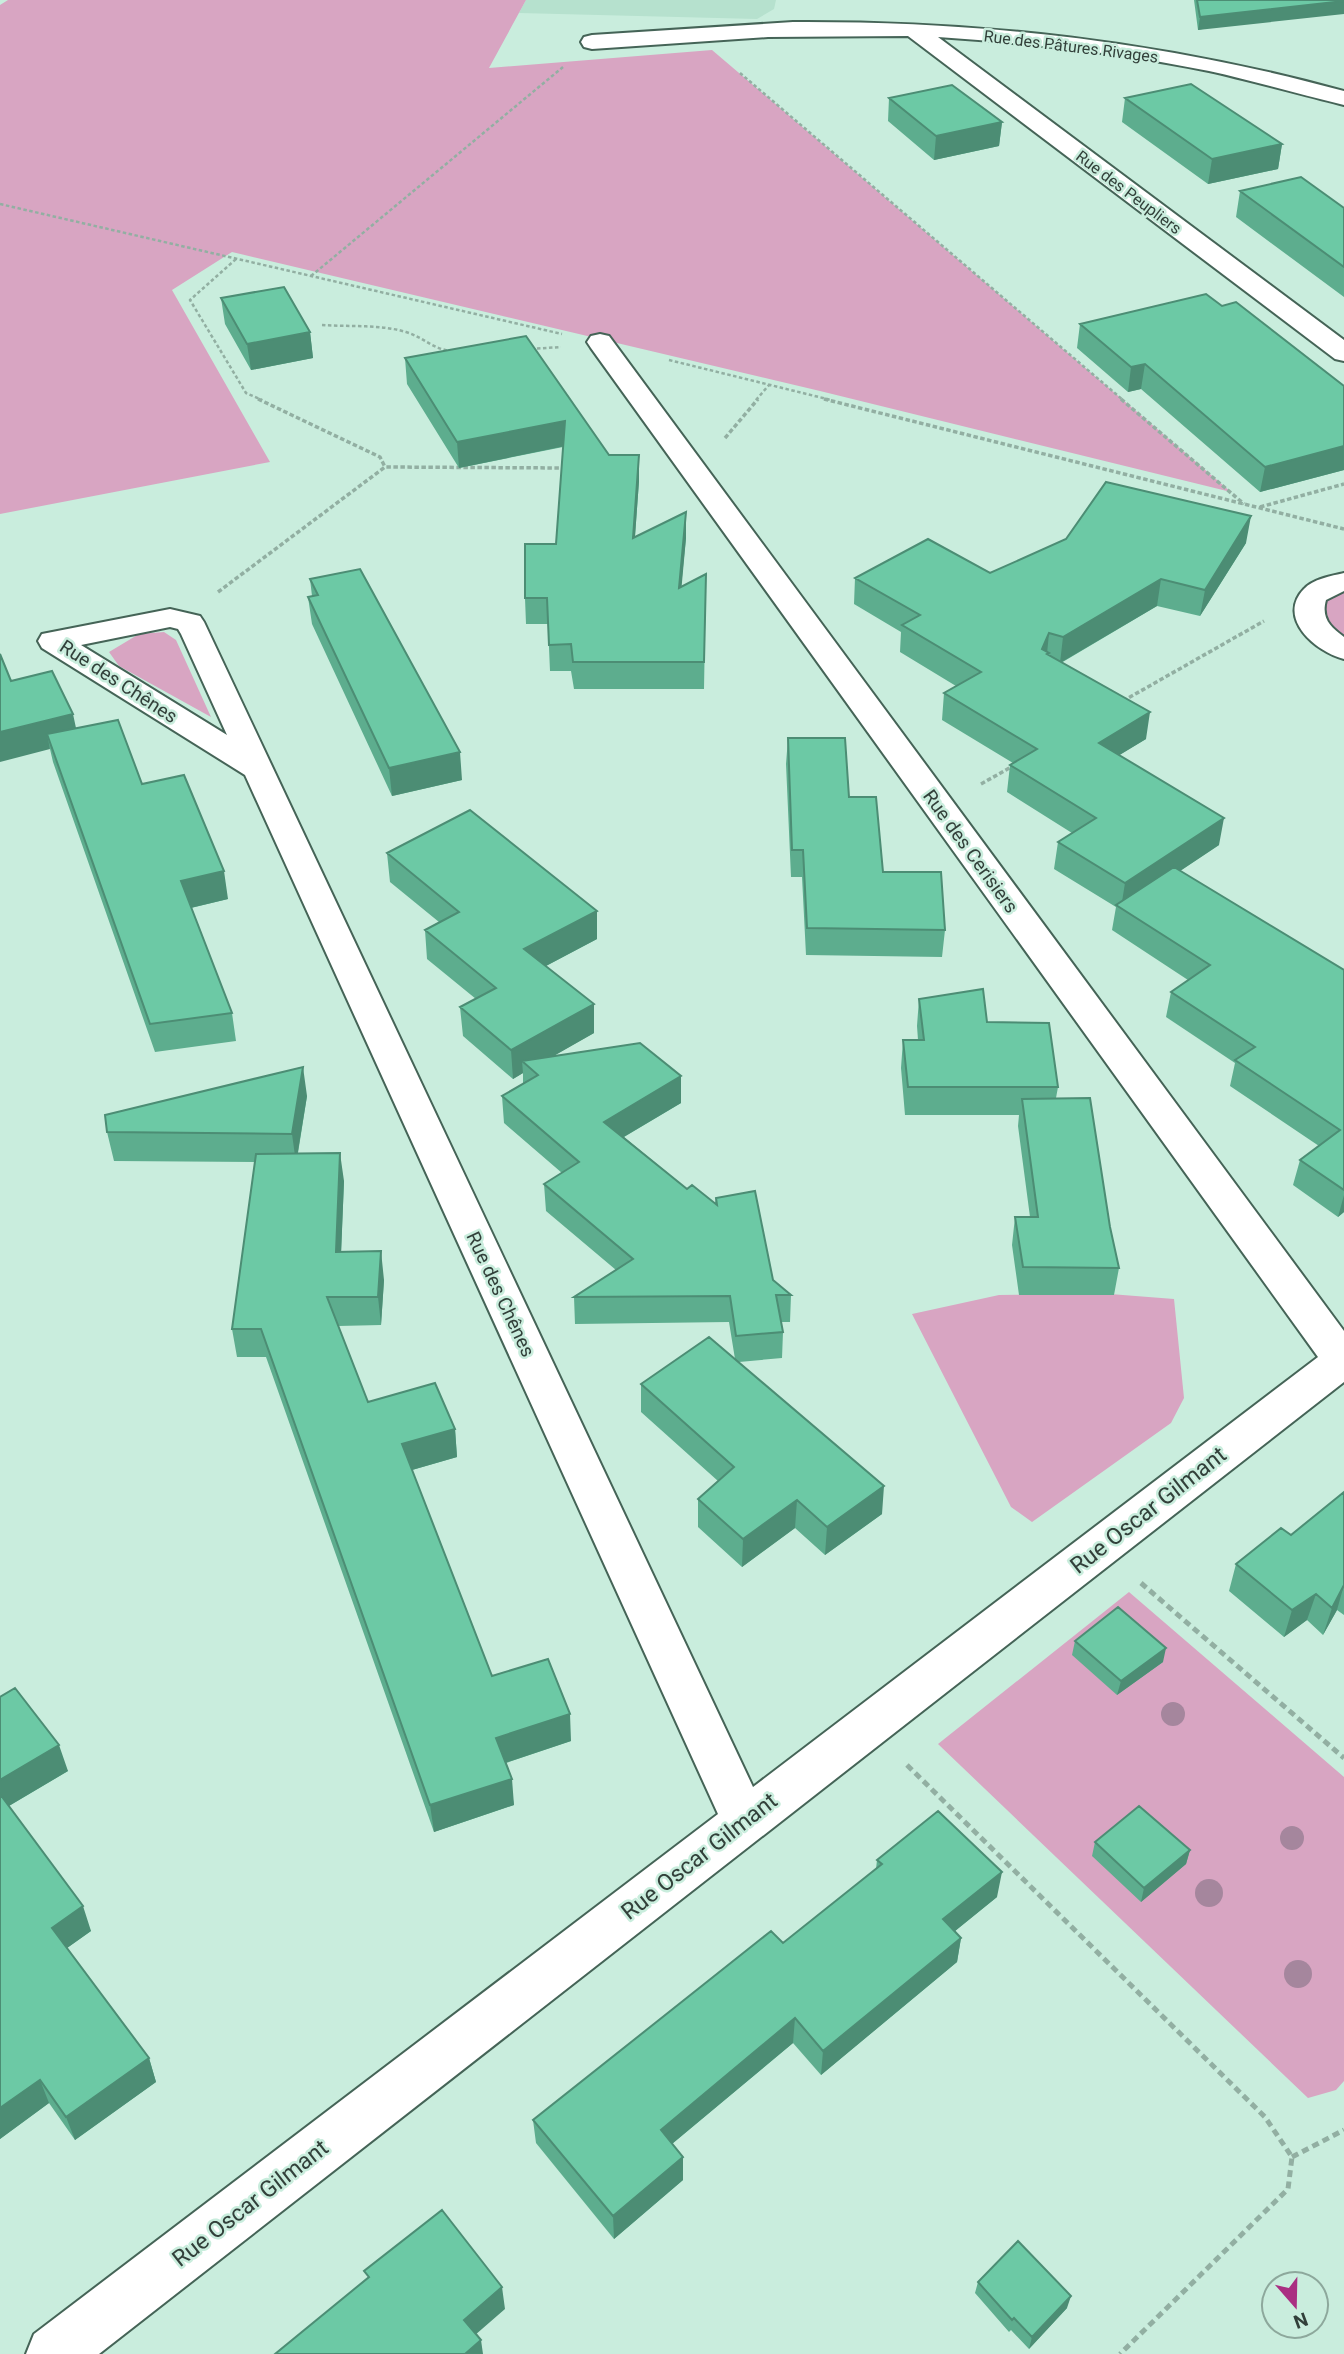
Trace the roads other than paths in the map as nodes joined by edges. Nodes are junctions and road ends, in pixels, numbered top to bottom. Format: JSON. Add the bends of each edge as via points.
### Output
{"nodes":[{"id":1,"x":915,"y":31,"type":"junction"},
{"id":2,"x":592,"y":42,"type":"road end"},
{"id":3,"x":1344,"y":98,"type":"edge"},
{"id":4,"x":600,"y":342,"type":"road end"},
{"id":5,"x":1344,"y":353,"type":"edge"},
{"id":6,"x":1344,"y":582,"type":"edge"},
{"id":7,"x":1344,"y":650,"type":"edge"},
{"id":8,"x":257,"y":768,"type":"junction"},
{"id":9,"x":1343,"y":1359,"type":"edge"},
{"id":10,"x":746,"y":1820,"type":"junction"},
{"id":11,"x":54,"y":2354,"type":"edge"}],
"edges":[{"from":1,"to":2,"type":"street","name":"Rue des Pâtures Rivages","via":[[794,19],[696,36]]},
{"from":1,"to":3,"type":"street","name":"Rue des Pâtures Rivages","via":[[1007,36],[1208,63]]},
{"from":1,"to":5,"type":"street","name":"Rue des Peupliers"},
{"from":4,"to":9,"type":"street","name":"Rue des Cerisiers"},
{"from":6,"to":7,"type":"street","via":[[1319,592],[1309,603],[1307,616],[1314,630]]},
{"from":8,"to":8,"type":"street","name":"Rue des Chênes","via":[[189,622],[152,619],[53,641]]},
{"from":8,"to":10,"type":"street","name":"Rue des Chênes"},
{"from":9,"to":10,"type":"street","name":"Rue Oscar Gilmant"},
{"from":10,"to":11,"type":"street","name":"Rue Oscar Gilmant"}]}
